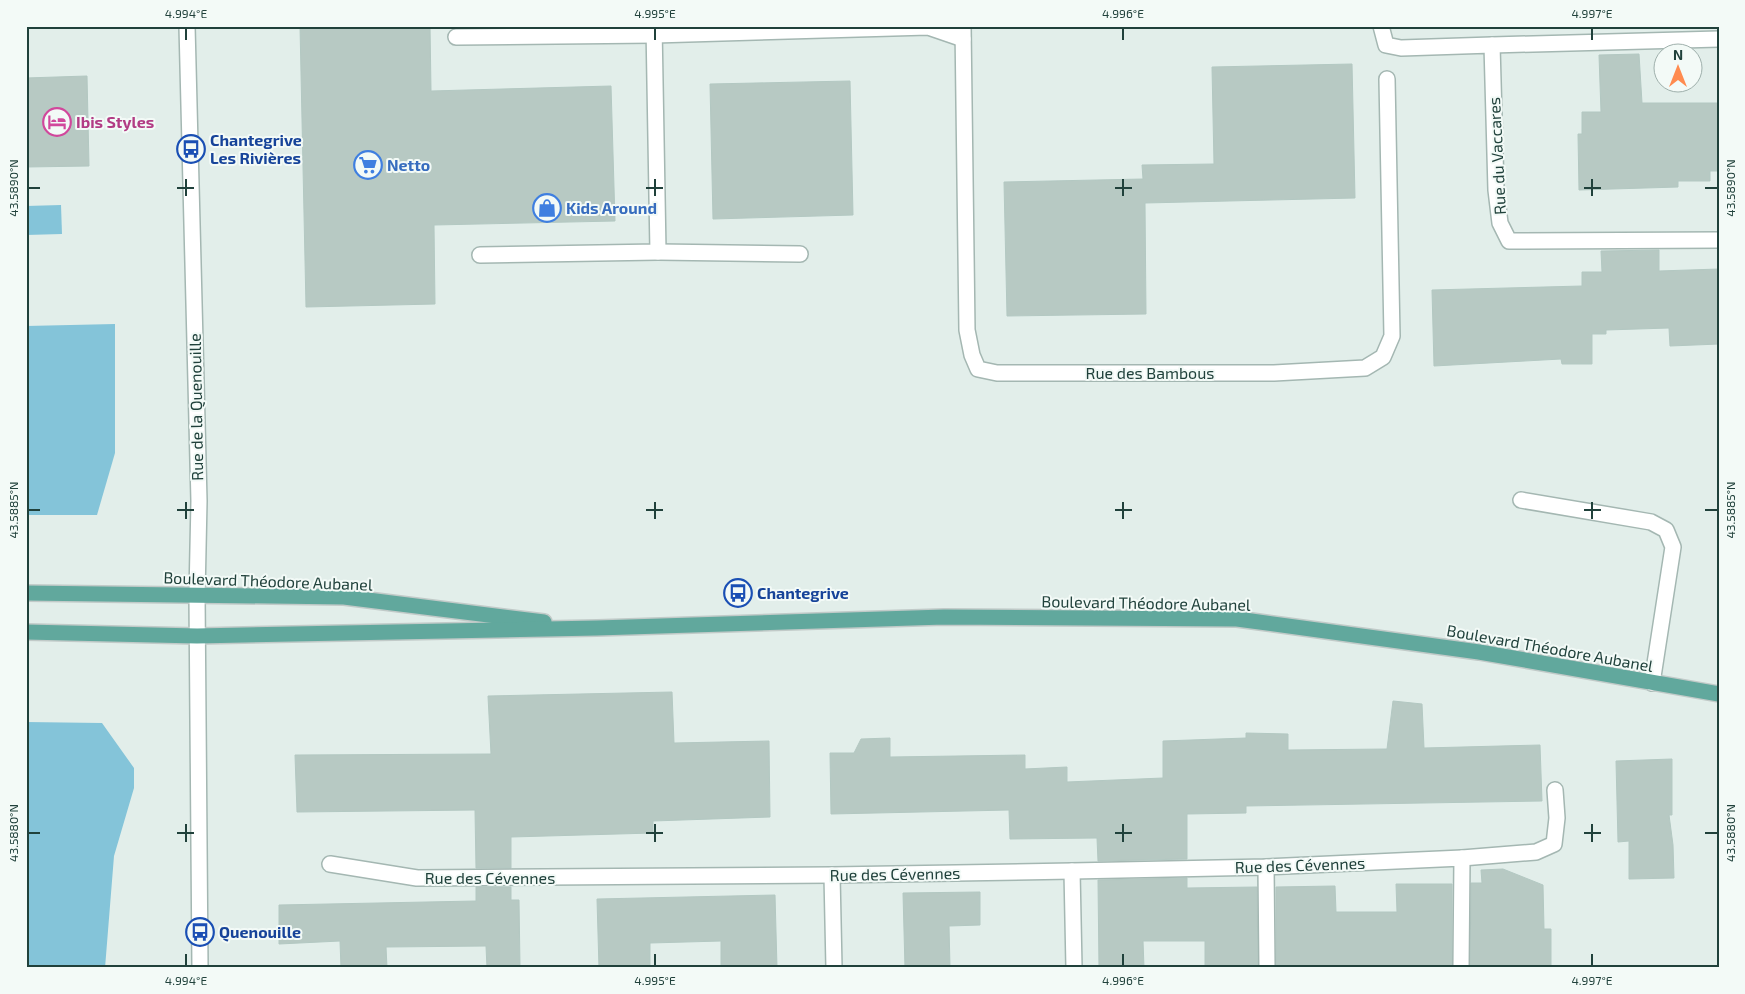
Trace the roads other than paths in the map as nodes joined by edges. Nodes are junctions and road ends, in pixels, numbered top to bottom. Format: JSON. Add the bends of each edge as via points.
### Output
{"nodes":[{"id":1,"x":187,"y":26,"type":"edge"},
{"id":2,"x":1381,"y":26,"type":"edge"},
{"id":3,"x":654,"y":31,"type":"edge"},
{"id":4,"x":963,"y":33,"type":"edge"},
{"id":5,"x":456,"y":37,"type":"dead end"},
{"id":6,"x":1719,"y":40,"type":"edge"},
{"id":7,"x":1492,"y":44,"type":"junction"},
{"id":8,"x":1387,"y":79,"type":"dead end"},
{"id":9,"x":1719,"y":240,"type":"edge"},
{"id":10,"x":658,"y":252,"type":"junction"},
{"id":11,"x":800,"y":254,"type":"dead end"},
{"id":12,"x":480,"y":256,"type":"dead end"},
{"id":13,"x":1521,"y":500,"type":"dead end"},
{"id":14,"x":26,"y":593,"type":"edge"},
{"id":15,"x":197,"y":595,"type":"junction"},
{"id":16,"x":597,"y":628,"type":"junction"},
{"id":17,"x":26,"y":632,"type":"edge"},
{"id":18,"x":197,"y":636,"type":"junction"},
{"id":19,"x":1652,"y":682,"type":"junction"},
{"id":20,"x":1719,"y":694,"type":"edge"},
{"id":21,"x":1555,"y":790,"type":"dead end"},
{"id":22,"x":1462,"y":858,"type":"junction"},
{"id":23,"x":330,"y":864,"type":"dead end"},
{"id":24,"x":1266,"y":867,"type":"junction"},
{"id":25,"x":1072,"y":871,"type":"junction"},
{"id":26,"x":832,"y":876,"type":"junction"},
{"id":27,"x":200,"y":968,"type":"edge"},
{"id":28,"x":834,"y":968,"type":"edge"},
{"id":29,"x":1074,"y":968,"type":"edge"},
{"id":30,"x":1267,"y":968,"type":"edge"},
{"id":31,"x":1461,"y":968,"type":"edge"}],
"edges":[{"from":1,"to":15,"type":"street","name":"Rue de la Quenouille","via":[[199,501]]},
{"from":2,"to":7,"type":"street","via":[[1386,44],[1401,48]]},
{"from":3,"to":4,"type":"street","via":[[928,27]]},
{"from":3,"to":5,"type":"street"},
{"from":3,"to":10,"type":"street"},
{"from":4,"to":8,"type":"street","name":"Rue des Bambous","via":[[967,330],[978,369],[997,373],[1274,373],[1366,368],[1383,357],[1392,336]]},
{"from":6,"to":7,"type":"street"},
{"from":7,"to":9,"type":"street","name":"Rue du Vaccares","via":[[1496,190],[1500,222],[1509,241]]},
{"from":10,"to":11,"type":"street"},
{"from":10,"to":12,"type":"street"},
{"from":13,"to":19,"type":"street","via":[[1650,522],[1666,530],[1673,547]]},
{"from":14,"to":15,"type":"main road","name":"Boulevard Théodore Aubanel"},
{"from":15,"to":16,"type":"main road","name":"Boulevard Théodore Aubanel","via":[[344,597]]},
{"from":15,"to":18,"type":"street","name":"Rue de la Quenouille"},
{"from":16,"to":18,"type":"main road","name":"Boulevard Théodore Aubanel"},
{"from":16,"to":19,"type":"main road","name":"Boulevard Théodore Aubanel","via":[[944,617],[1237,619],[1479,652]]},
{"from":17,"to":18,"type":"main road","name":"Boulevard Théodore Aubanel"},
{"from":18,"to":27,"type":"street","name":"Rue de la Quenouille"},
{"from":19,"to":20,"type":"main road","name":"Boulevard Théodore Aubanel"},
{"from":21,"to":22,"type":"street","name":"Rue des Cévennes","via":[[1557,818],[1554,844],[1536,852]]},
{"from":22,"to":24,"type":"street","name":"Rue des Cévennes"},
{"from":22,"to":31,"type":"street"},
{"from":23,"to":26,"type":"street","name":"Rue des Cévennes","via":[[417,878]]},
{"from":24,"to":25,"type":"street","name":"Rue des Cévennes"},
{"from":24,"to":30,"type":"street"},
{"from":25,"to":26,"type":"street","name":"Rue des Cévennes"},
{"from":25,"to":29,"type":"street"},
{"from":26,"to":28,"type":"street"}]}
